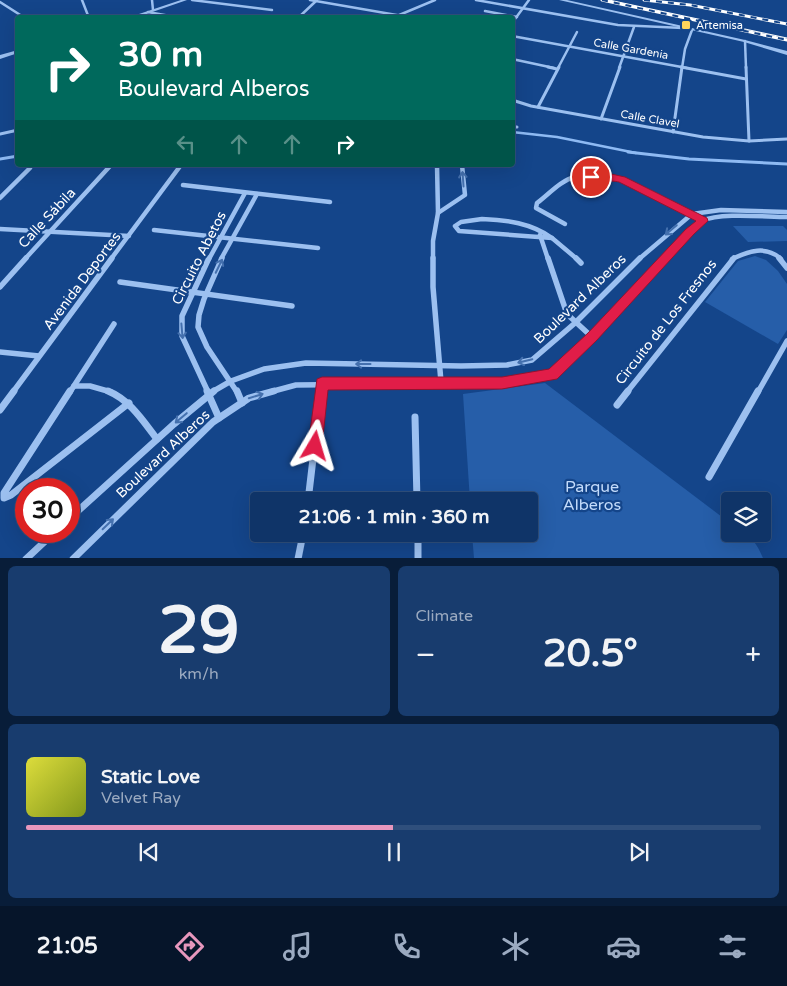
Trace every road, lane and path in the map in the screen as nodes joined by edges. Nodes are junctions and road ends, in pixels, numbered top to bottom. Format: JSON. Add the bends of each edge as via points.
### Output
{"nodes":[{"id":1,"x":82,"y":0,"type":"edge"},
{"id":2,"x":152,"y":0,"type":"edge"},
{"id":3,"x":185,"y":0,"type":"edge"},
{"id":4,"x":192,"y":0,"type":"edge"},
{"id":5,"x":310,"y":0,"type":"edge"},
{"id":6,"x":317,"y":0,"type":"edge"},
{"id":7,"x":435,"y":0,"type":"edge"},
{"id":8,"x":476,"y":0,"type":"edge"},
{"id":9,"x":529,"y":0,"type":"edge"},
{"id":10,"x":561,"y":0,"type":"edge"},
{"id":11,"x":0,"y":2,"type":"edge"},
{"id":12,"x":8,"y":6,"type":"junction"},
{"id":13,"x":523,"y":8,"type":"junction"},
{"id":14,"x":0,"y":9,"type":"edge"},
{"id":15,"x":272,"y":10,"type":"dead end"},
{"id":16,"x":150,"y":11,"type":"junction"},
{"id":17,"x":485,"y":12,"type":"dead end"},
{"id":18,"x":21,"y":15,"type":"edge"},
{"id":19,"x":88,"y":15,"type":"edge"},
{"id":20,"x":138,"y":15,"type":"edge"},
{"id":21,"x":168,"y":15,"type":"edge"},
{"id":22,"x":301,"y":15,"type":"edge"},
{"id":23,"x":399,"y":15,"type":"joint"},
{"id":24,"x":504,"y":15,"type":"edge"},
{"id":25,"x":517,"y":17,"type":"joint"},
{"id":26,"x":515,"y":19,"type":"edge"},
{"id":27,"x":634,"y":27,"type":"junction"},
{"id":28,"x":683,"y":28,"type":"junction"},
{"id":29,"x":692,"y":30,"type":"junction"},
{"id":30,"x":577,"y":32,"type":"dead end"},
{"id":31,"x":515,"y":37,"type":"edge"},
{"id":32,"x":745,"y":41,"type":"junction"},
{"id":33,"x":569,"y":46,"type":"junction"},
{"id":34,"x":15,"y":52,"type":"edge"},
{"id":35,"x":787,"y":53,"type":"edge"},
{"id":36,"x":0,"y":57,"type":"edge"},
{"id":37,"x":623,"y":57,"type":"junction"},
{"id":38,"x":515,"y":60,"type":"edge"},
{"id":39,"x":683,"y":67,"type":"junction"},
{"id":40,"x":557,"y":69,"type":"junction"},
{"id":41,"x":746,"y":79,"type":"junction"},
{"id":42,"x":515,"y":101,"type":"edge"},
{"id":43,"x":538,"y":107,"type":"junction"},
{"id":44,"x":601,"y":119,"type":"junction"},
{"id":45,"x":15,"y":131,"type":"edge"},
{"id":46,"x":673,"y":132,"type":"junction"},
{"id":47,"x":0,"y":134,"type":"edge"},
{"id":48,"x":787,"y":139,"type":"edge"},
{"id":49,"x":749,"y":141,"type":"junction"},
{"id":50,"x":109,"y":167,"type":"edge"},
{"id":51,"x":180,"y":167,"type":"edge"},
{"id":52,"x":437,"y":167,"type":"edge"},
{"id":53,"x":462,"y":167,"type":"edge"},
{"id":54,"x":30,"y":168,"type":"dead end"},
{"id":55,"x":183,"y":185,"type":"dead end"},
{"id":56,"x":246,"y":193,"type":"junction"},
{"id":57,"x":257,"y":194,"type":"junction"},
{"id":58,"x":0,"y":198,"type":"edge"},
{"id":59,"x":330,"y":202,"type":"dead end"},
{"id":60,"x":787,"y":212,"type":"edge"},
{"id":61,"x":438,"y":213,"type":"junction"},
{"id":62,"x":692,"y":214,"type":"junction"},
{"id":63,"x":787,"y":217,"type":"edge"},
{"id":64,"x":703,"y":221,"type":"junction"},
{"id":65,"x":565,"y":224,"type":"dead end"},
{"id":66,"x":536,"y":228,"type":"junction"},
{"id":67,"x":0,"y":229,"type":"edge"},
{"id":68,"x":154,"y":230,"type":"dead end"},
{"id":69,"x":48,"y":232,"type":"junction"},
{"id":70,"x":129,"y":236,"type":"junction"},
{"id":71,"x":540,"y":237,"type":"junction"},
{"id":72,"x":221,"y":238,"type":"junction"},
{"id":73,"x":552,"y":238,"type":"junction"},
{"id":74,"x":232,"y":239,"type":"junction"},
{"id":75,"x":318,"y":248,"type":"dead end"},
{"id":76,"x":582,"y":263,"type":"dead end"},
{"id":77,"x":787,"y":268,"type":"edge"},
{"id":78,"x":120,"y":282,"type":"dead end"},
{"id":79,"x":0,"y":287,"type":"edge"},
{"id":80,"x":192,"y":292,"type":"junction"},
{"id":81,"x":206,"y":294,"type":"junction"},
{"id":82,"x":292,"y":306,"type":"dead end"},
{"id":83,"x":114,"y":324,"type":"dead end"},
{"id":84,"x":575,"y":324,"type":"junction"},
{"id":85,"x":592,"y":337,"type":"junction"},
{"id":86,"x":787,"y":341,"type":"edge"},
{"id":87,"x":0,"y":352,"type":"edge"},
{"id":88,"x":39,"y":356,"type":"junction"},
{"id":89,"x":440,"y":365,"type":"junction"},
{"id":90,"x":231,"y":381,"type":"junction"},
{"id":91,"x":441,"y":382,"type":"junction"},
{"id":92,"x":322,"y":383,"type":"junction"},
{"id":93,"x":74,"y":386,"type":"junction"},
{"id":94,"x":209,"y":394,"type":"junction"},
{"id":95,"x":129,"y":403,"type":"junction"},
{"id":96,"x":242,"y":403,"type":"junction"},
{"id":97,"x":616,"y":405,"type":"dead end"},
{"id":98,"x":0,"y":410,"type":"edge"},
{"id":99,"x":415,"y":417,"type":"dead end"},
{"id":100,"x":219,"y":418,"type":"junction"},
{"id":101,"x":157,"y":439,"type":"junction"},
{"id":102,"x":709,"y":477,"type":"dead end"},
{"id":103,"x":309,"y":492,"type":"edge"},
{"id":104,"x":417,"y":492,"type":"edge"},
{"id":105,"x":80,"y":509,"type":"edge"},
{"id":106,"x":301,"y":542,"type":"edge"},
{"id":107,"x":418,"y":542,"type":"edge"},
{"id":108,"x":43,"y":543,"type":"edge"},
{"id":109,"x":26,"y":558,"type":"edge"},
{"id":110,"x":73,"y":558,"type":"edge"},
{"id":111,"x":298,"y":558,"type":"edge"},
{"id":112,"x":418,"y":558,"type":"edge"}],
"edges":[{"from":1,"to":19,"type":"street"},
{"from":2,"to":16,"type":"street"},
{"from":3,"to":16,"type":"street"},
{"from":4,"to":15,"type":"street"},
{"from":5,"to":6,"type":"street"},
{"from":6,"to":22,"type":"street"},
{"from":6,"to":23,"type":"street"},
{"from":7,"to":23,"type":"street"},
{"from":8,"to":13,"type":"street"},
{"from":9,"to":13,"type":"street"},
{"from":10,"to":28,"type":"street"},
{"from":11,"to":12,"type":"street"},
{"from":12,"to":14,"type":"street"},
{"from":12,"to":18,"type":"street"},
{"from":13,"to":25,"type":"street"},
{"from":13,"to":27,"type":"street"},
{"from":16,"to":20,"type":"street"},
{"from":16,"to":21,"type":"street"},
{"from":17,"to":24,"type":"street"},
{"from":25,"to":26,"type":"street"},
{"from":27,"to":28,"type":"street"},
{"from":27,"to":37,"type":"street"},
{"from":28,"to":29,"type":"street"},
{"from":29,"to":32,"type":"street"},
{"from":29,"to":39,"type":"street"},
{"from":30,"to":33,"type":"street"},
{"from":31,"to":33,"type":"street","name":"Calle Gardenia"},
{"from":32,"to":35,"type":"street"},
{"from":32,"to":41,"type":"street"},
{"from":33,"to":37,"type":"street","name":"Calle Gardenia"},
{"from":33,"to":40,"type":"street"},
{"from":34,"to":36,"type":"street"},
{"from":37,"to":39,"type":"street","name":"Calle Gardenia"},
{"from":37,"to":44,"type":"street"},
{"from":38,"to":40,"type":"street"},
{"from":39,"to":41,"type":"street","name":"Calle Gardenia"},
{"from":39,"to":46,"type":"street"},
{"from":40,"to":43,"type":"street"},
{"from":41,"to":49,"type":"street"},
{"from":42,"to":43,"type":"street","name":"Calle Clavel"},
{"from":43,"to":44,"type":"street","name":"Calle Clavel"},
{"from":44,"to":46,"type":"street","name":"Calle Clavel"},
{"from":45,"to":47,"type":"street"},
{"from":46,"to":49,"type":"street","name":"Calle Clavel"},
{"from":48,"to":49,"type":"street","name":"Calle Clavel"},
{"from":50,"to":69,"type":"street","name":"Calle Sábila"},
{"from":51,"to":70,"type":"street","name":"Avenida Deportes"},
{"from":52,"to":61,"type":"street"},
{"from":61,"to":53,"type":"street","one_way":true,"via":[[465,195]]},
{"from":54,"to":58,"type":"street"},
{"from":55,"to":56,"type":"street"},
{"from":56,"to":57,"type":"street"},
{"from":56,"to":72,"type":"street","name":"Circuito Abetos"},
{"from":57,"to":59,"type":"street"},
{"from":57,"to":74,"type":"street","name":"Circuito Abetos"},
{"from":60,"to":62,"type":"street","via":[[721,210]]},
{"from":61,"to":89,"type":"street","via":[[433,263]]},
{"from":62,"to":64,"type":"street"},
{"from":62,"to":65,"type":"street","via":[[622,179],[575,177],[537,203],[536,208]]},
{"from":62,"to":84,"type":"street","name":"Boulevard Alberos","one_way":true,"via":[[650,248]]},
{"from":63,"to":64,"type":"street","via":[[732,216]]},
{"from":64,"to":85,"type":"street","name":"Boulevard Alberos"},
{"from":66,"to":71,"type":"street"},
{"from":66,"to":71,"type":"street","via":[[488,220],[458,221],[455,226],[459,231]]},
{"from":66,"to":73,"type":"street"},
{"from":67,"to":69,"type":"street"},
{"from":68,"to":72,"type":"street"},
{"from":69,"to":70,"type":"street"},
{"from":69,"to":79,"type":"street","name":"Calle Sábila"},
{"from":70,"to":88,"type":"street","name":"Avenida Deportes"},
{"from":71,"to":73,"type":"street"},
{"from":71,"to":84,"type":"street","via":[[567,314]]},
{"from":72,"to":74,"type":"street"},
{"from":72,"to":80,"type":"street","name":"Circuito Abetos"},
{"from":73,"to":76,"type":"street"},
{"from":74,"to":75,"type":"street"},
{"from":81,"to":74,"type":"street","name":"Circuito Abetos","one_way":true},
{"from":77,"to":97,"type":"street","name":"Circuito de Los Fresnos","via":[[781,257],[767,250],[749,251],[732,259]]},
{"from":78,"to":80,"type":"street"},
{"from":80,"to":81,"type":"street"},
{"from":80,"to":94,"type":"street","name":"Circuito Abetos","one_way":true,"via":[[182,316],[182,336]]},
{"from":81,"to":82,"type":"street"},
{"from":81,"to":90,"type":"street","name":"Circuito Abetos","via":[[198,327],[207,347]]},
{"from":83,"to":93,"type":"street"},
{"from":84,"to":85,"type":"street"},
{"from":84,"to":89,"type":"street","name":"Boulevard Alberos","one_way":true,"via":[[532,360],[507,365]]},
{"from":85,"to":91,"type":"street","name":"Boulevard Alberos","via":[[552,374],[502,383]]},
{"from":86,"to":102,"type":"street"},
{"from":87,"to":88,"type":"street"},
{"from":88,"to":98,"type":"street","name":"Avenida Deportes"},
{"from":89,"to":90,"type":"street","name":"Boulevard Alberos","one_way":true,"via":[[306,364],[264,369]]},
{"from":89,"to":91,"type":"street"},
{"from":90,"to":94,"type":"street","name":"Boulevard Alberos"},
{"from":90,"to":96,"type":"street","name":"Circuito Abetos"},
{"from":91,"to":92,"type":"street","name":"Boulevard Alberos"},
{"from":96,"to":92,"type":"street","name":"Boulevard Alberos","one_way":true,"via":[[249,398],[296,385]]},
{"from":92,"to":103,"type":"street"},
{"from":93,"to":95,"type":"street","via":[[110,390]]},
{"from":93,"to":95,"type":"street","via":[[4,493],[4,498]]},
{"from":94,"to":100,"type":"street","name":"Circuito Abetos"},
{"from":94,"to":101,"type":"street","name":"Boulevard Alberos","one_way":true},
{"from":95,"to":101,"type":"street"},
{"from":96,"to":100,"type":"street","name":"Boulevard Alberos"},
{"from":99,"to":104,"type":"street"},
{"from":110,"to":100,"type":"street","name":"Boulevard Alberos","one_way":true},
{"from":101,"to":105,"type":"street","name":"Boulevard Alberos"},
{"from":106,"to":111,"type":"street"},
{"from":107,"to":112,"type":"street"},
{"from":108,"to":109,"type":"street"}]}
